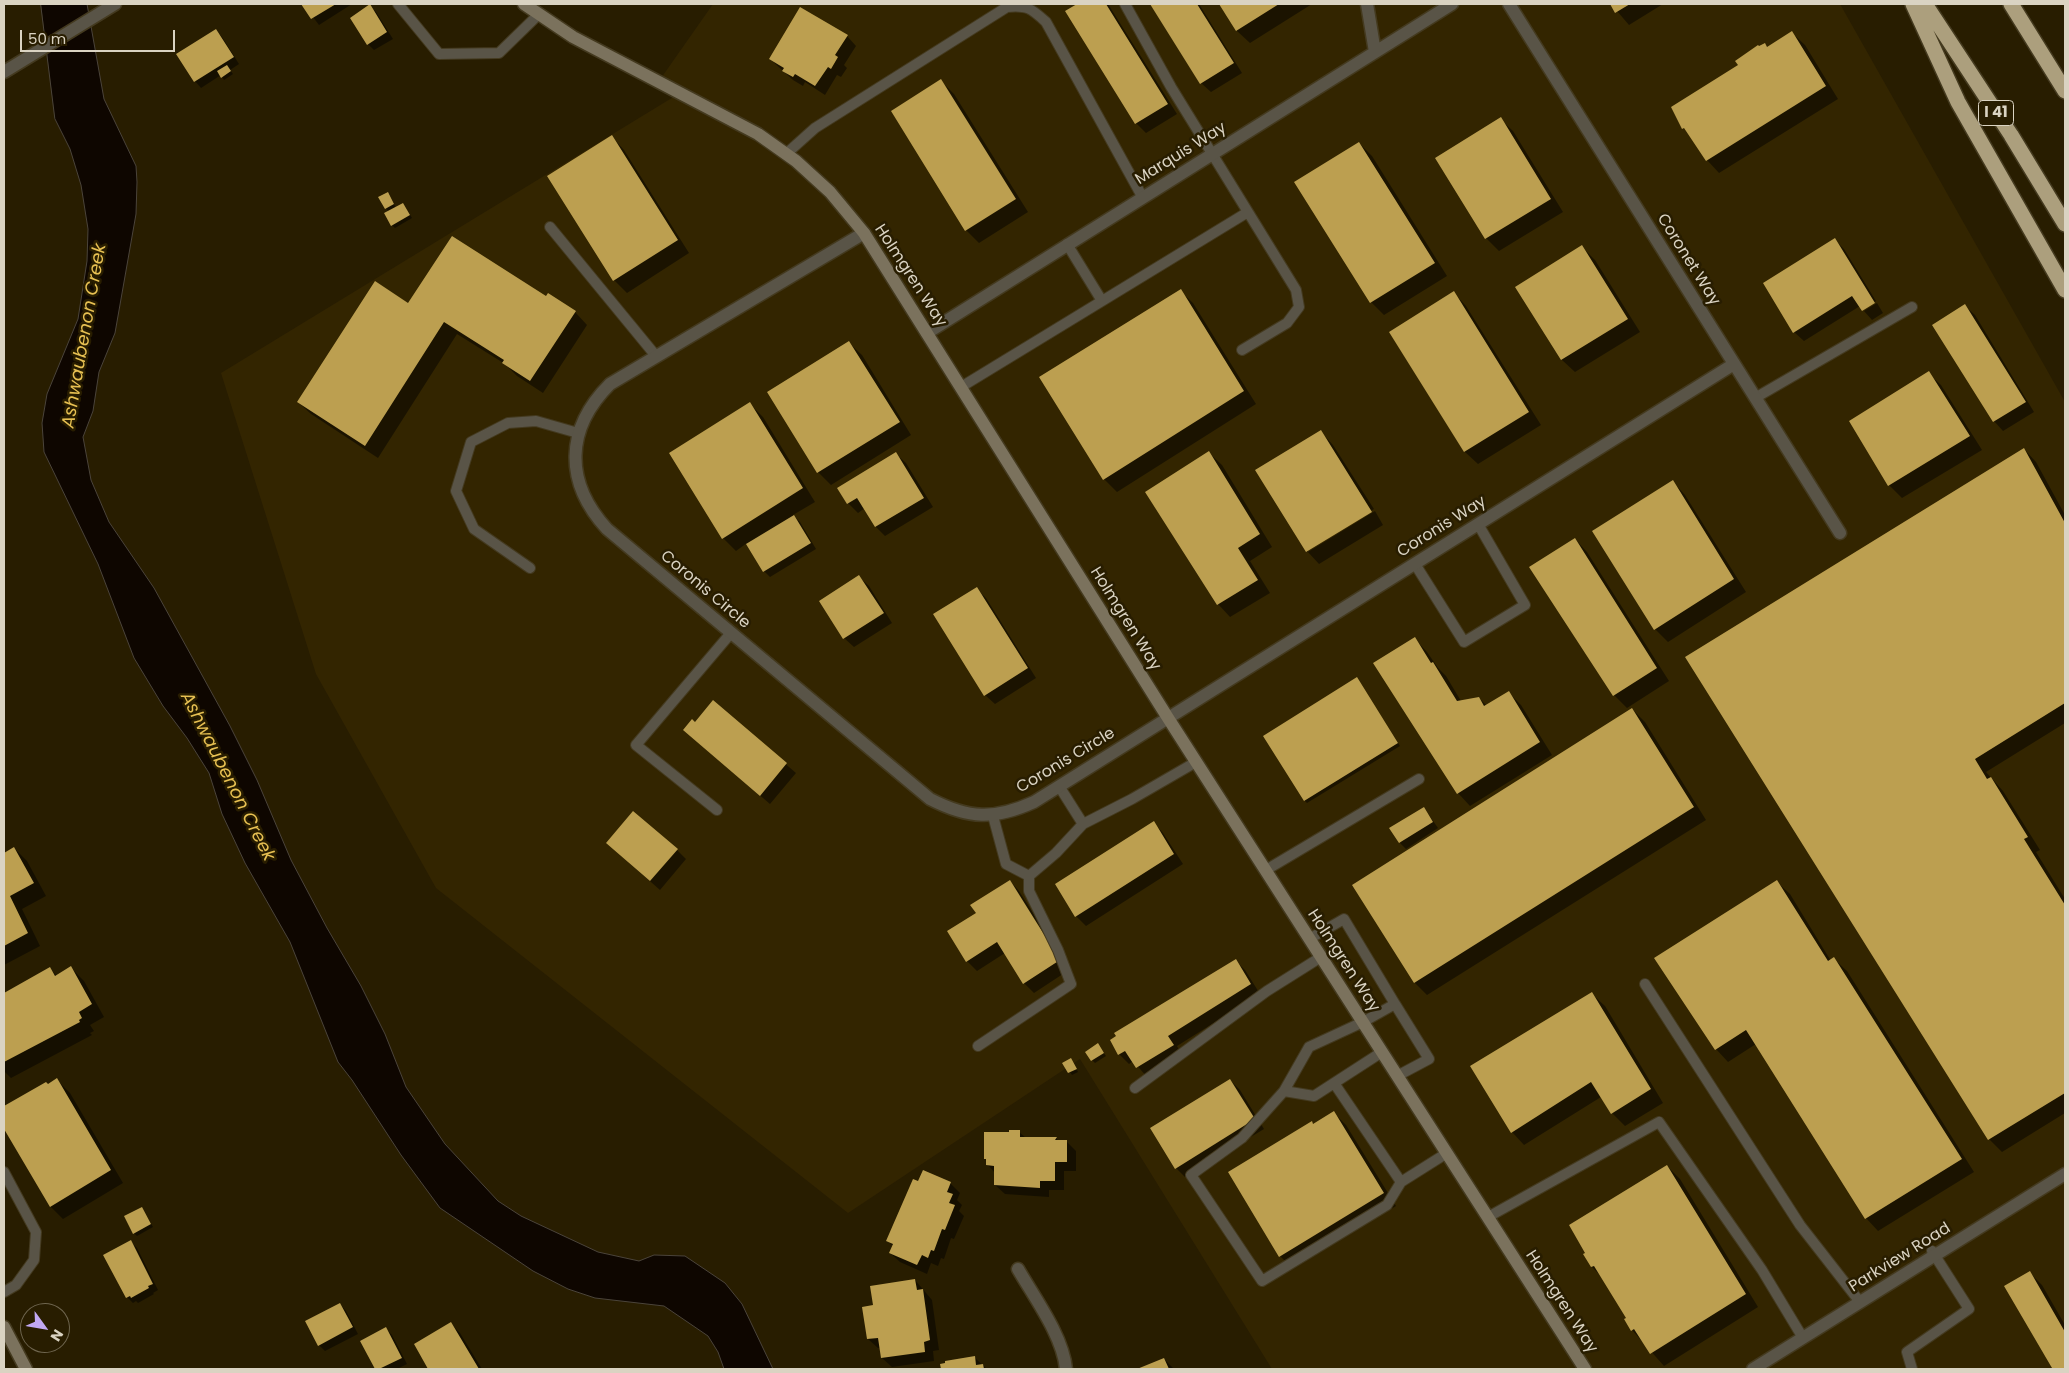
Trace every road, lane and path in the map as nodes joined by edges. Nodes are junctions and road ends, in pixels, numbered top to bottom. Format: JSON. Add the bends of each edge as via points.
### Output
{"nodes":[{"id":1,"x":115,"y":4,"type":"edge"},
{"id":2,"x":398,"y":4,"type":"edge"},
{"id":3,"x":524,"y":4,"type":"edge"},
{"id":4,"x":1125,"y":4,"type":"edge"},
{"id":5,"x":1367,"y":4,"type":"edge"},
{"id":6,"x":1452,"y":4,"type":"edge"},
{"id":7,"x":1509,"y":4,"type":"edge"},
{"id":8,"x":1914,"y":4,"type":"edge"},
{"id":9,"x":1924,"y":4,"type":"edge"},
{"id":10,"x":2011,"y":4,"type":"edge"},
{"id":11,"x":1024,"y":5,"type":"edge"},
{"id":12,"x":538,"y":15,"type":"junction"},
{"id":13,"x":2034,"y":40,"type":"junction"},
{"id":14,"x":1375,"y":52,"type":"junction"},
{"id":15,"x":4,"y":72,"type":"edge"},
{"id":16,"x":2065,"y":80,"type":"edge"},
{"id":17,"x":2065,"y":92,"type":"edge"},
{"id":18,"x":786,"y":154,"type":"junction"},
{"id":19,"x":1212,"y":154,"type":"junction"},
{"id":20,"x":1143,"y":198,"type":"junction"},
{"id":21,"x":1248,"y":212,"type":"junction"},
{"id":22,"x":2065,"y":224,"type":"edge"},
{"id":23,"x":550,"y":227,"type":"dead end"},
{"id":24,"x":864,"y":233,"type":"junction"},
{"id":25,"x":1067,"y":244,"type":"junction"},
{"id":26,"x":2065,"y":290,"type":"edge"},
{"id":27,"x":1102,"y":301,"type":"junction"},
{"id":28,"x":1912,"y":308,"type":"dead end"},
{"id":29,"x":927,"y":332,"type":"junction"},
{"id":30,"x":1242,"y":350,"type":"dead end"},
{"id":31,"x":656,"y":356,"type":"junction"},
{"id":32,"x":1734,"y":364,"type":"junction"},
{"id":33,"x":961,"y":387,"type":"junction"},
{"id":34,"x":1755,"y":398,"type":"junction"},
{"id":35,"x":578,"y":433,"type":"junction"},
{"id":36,"x":1478,"y":524,"type":"junction"},
{"id":37,"x":1840,"y":533,"type":"dead end"},
{"id":38,"x":1415,"y":564,"type":"junction"},
{"id":39,"x":530,"y":568,"type":"dead end"},
{"id":40,"x":731,"y":633,"type":"junction"},
{"id":41,"x":1168,"y":718,"type":"junction"},
{"id":42,"x":1196,"y":762,"type":"junction"},
{"id":43,"x":1419,"y":779,"type":"dead end"},
{"id":44,"x":1059,"y":786,"type":"junction"},
{"id":45,"x":717,"y":810,"type":"dead end"},
{"id":46,"x":993,"y":816,"type":"junction"},
{"id":47,"x":1083,"y":824,"type":"junction"},
{"id":48,"x":1266,"y":870,"type":"junction"},
{"id":49,"x":1029,"y":876,"type":"junction"},
{"id":50,"x":1309,"y":939,"type":"junction"},
{"id":51,"x":1321,"y":957,"type":"junction"},
{"id":52,"x":1645,"y":984,"type":"dead end"},
{"id":53,"x":1395,"y":1004,"type":"junction"},
{"id":54,"x":1363,"y":1022,"type":"junction"},
{"id":55,"x":978,"y":1046,"type":"dead end"},
{"id":56,"x":1382,"y":1052,"type":"junction"},
{"id":57,"x":1397,"y":1076,"type":"junction"},
{"id":58,"x":1334,"y":1084,"type":"junction"},
{"id":59,"x":1135,"y":1088,"type":"dead end"},
{"id":60,"x":1284,"y":1091,"type":"junction"},
{"id":61,"x":1447,"y":1153,"type":"junction"},
{"id":62,"x":4,"y":1172,"type":"edge"},
{"id":63,"x":2065,"y":1174,"type":"edge"},
{"id":64,"x":1401,"y":1182,"type":"junction"},
{"id":65,"x":1488,"y":1217,"type":"junction"},
{"id":66,"x":1934,"y":1253,"type":"junction"},
{"id":67,"x":1018,"y":1269,"type":"dead end"},
{"id":68,"x":4,"y":1292,"type":"edge"},
{"id":69,"x":1860,"y":1302,"type":"junction"},
{"id":70,"x":4,"y":1327,"type":"edge"},
{"id":71,"x":1803,"y":1338,"type":"junction"},
{"id":72,"x":26,"y":1369,"type":"edge"},
{"id":73,"x":1066,"y":1369,"type":"edge"},
{"id":74,"x":1586,"y":1369,"type":"edge"},
{"id":75,"x":1753,"y":1369,"type":"edge"},
{"id":76,"x":1912,"y":1369,"type":"edge"}],
"edges":[{"from":1,"to":15,"type":"street"},
{"from":2,"to":12,"type":"lane","via":[[439,54],[499,53]]},
{"from":3,"to":12,"type":"street","name":"Holmgren Way"},
{"from":4,"to":19,"type":"lane"},
{"from":5,"to":14,"type":"street"},
{"from":6,"to":14,"type":"street","name":"Marquis Way"},
{"from":7,"to":32,"type":"street","name":"Coronet Way"},
{"from":8,"to":26,"type":"highway","via":[[1958,102]]},
{"from":9,"to":22,"type":"highway","number":"I 41","via":[[2011,135]]},
{"from":10,"to":13,"type":"highway"},
{"from":11,"to":18,"type":"lane","via":[[1006,7],[815,128]]},
{"from":11,"to":20,"type":"lane","via":[[1046,22]]},
{"from":12,"to":18,"type":"street","name":"Holmgren Way","via":[[573,37],[744,126]]},
{"from":13,"to":16,"type":"highway"},
{"from":13,"to":17,"type":"highway"},
{"from":14,"to":19,"type":"street","name":"Marquis Way"},
{"from":18,"to":24,"type":"street","name":"Holmgren Way","via":[[830,192]]},
{"from":19,"to":20,"type":"street","name":"Marquis Way"},
{"from":19,"to":21,"type":"lane"},
{"from":20,"to":25,"type":"street","name":"Marquis Way"},
{"from":21,"to":27,"type":"lane"},
{"from":21,"to":30,"type":"lane","via":[[1296,290],[1299,307],[1287,323]]},
{"from":23,"to":31,"type":"lane"},
{"from":24,"to":29,"type":"street","name":"Holmgren Way"},
{"from":24,"to":31,"type":"street","name":"Coronis Circle"},
{"from":25,"to":27,"type":"lane"},
{"from":25,"to":29,"type":"street","name":"Marquis Way"},
{"from":27,"to":33,"type":"lane"},
{"from":28,"to":34,"type":"lane"},
{"from":29,"to":33,"type":"street","name":"Holmgren Way"},
{"from":31,"to":35,"type":"street","name":"Coronis Circle","via":[[610,384],[596,398]]},
{"from":32,"to":34,"type":"street","name":"Coronet Way"},
{"from":32,"to":36,"type":"street","name":"Coronis Way"},
{"from":33,"to":41,"type":"street","name":"Holmgren Way"},
{"from":34,"to":37,"type":"street","name":"Coronet Way"},
{"from":35,"to":39,"type":"lane","via":[[536,422],[508,424],[471,442],[456,491],[474,529]]},
{"from":35,"to":40,"type":"street","name":"Coronis Circle","via":[[576,472],[582,494],[594,515]]},
{"from":36,"to":38,"type":"street","name":"Coronis Way"},
{"from":36,"to":38,"type":"lane","via":[[1525,605],[1464,642]]},
{"from":38,"to":41,"type":"street","name":"Coronis Way"},
{"from":40,"to":45,"type":"lane","via":[[636,745]]},
{"from":40,"to":46,"type":"street","name":"Coronis Circle","via":[[930,799],[950,810]]},
{"from":41,"to":42,"type":"street","name":"Holmgren Way"},
{"from":41,"to":44,"type":"street","name":"Coronis Circle"},
{"from":42,"to":47,"type":"lane"},
{"from":42,"to":48,"type":"street","name":"Holmgren Way"},
{"from":43,"to":48,"type":"lane"},
{"from":44,"to":46,"type":"street","name":"Coronis Circle","via":[[1034,802]]},
{"from":44,"to":47,"type":"lane"},
{"from":46,"to":49,"type":"lane","via":[[1006,864]]},
{"from":47,"to":49,"type":"lane"},
{"from":48,"to":50,"type":"street","name":"Holmgren Way"},
{"from":49,"to":55,"type":"lane","via":[[1029,891],[1071,984]]},
{"from":50,"to":51,"type":"street","name":"Holmgren Way"},
{"from":50,"to":53,"type":"lane","via":[[1344,920]]},
{"from":51,"to":54,"type":"street","name":"Holmgren Way"},
{"from":51,"to":59,"type":"lane"},
{"from":52,"to":69,"type":"lane","via":[[1800,1225]]},
{"from":53,"to":54,"type":"lane"},
{"from":53,"to":57,"type":"lane","via":[[1429,1059]]},
{"from":54,"to":56,"type":"street","name":"Holmgren Way"},
{"from":54,"to":60,"type":"lane","via":[[1309,1047]]},
{"from":56,"to":57,"type":"street","name":"Holmgren Way"},
{"from":56,"to":58,"type":"lane"},
{"from":57,"to":61,"type":"street","name":"Holmgren Way"},
{"from":58,"to":60,"type":"lane","via":[[1314,1096]]},
{"from":58,"to":64,"type":"lane"},
{"from":60,"to":64,"type":"lane","via":[[1242,1138],[1192,1175],[1262,1281],[1387,1206]]},
{"from":61,"to":64,"type":"lane"},
{"from":61,"to":65,"type":"street","name":"Holmgren Way"},
{"from":62,"to":68,"type":"lane","via":[[36,1232],[34,1260],[16,1284]]},
{"from":63,"to":66,"type":"street","name":"Parkview Road"},
{"from":65,"to":71,"type":"lane","via":[[1659,1122],[1762,1270]]},
{"from":65,"to":74,"type":"street","name":"Holmgren Way"},
{"from":66,"to":69,"type":"street","name":"Parkview Road"},
{"from":66,"to":76,"type":"lane","via":[[1970,1309],[1907,1352]]},
{"from":67,"to":73,"type":"street","via":[[1056,1338]]},
{"from":69,"to":71,"type":"street","name":"Parkview Road"},
{"from":70,"to":72,"type":"street"},
{"from":71,"to":75,"type":"street","name":"Parkview Road"}]}
